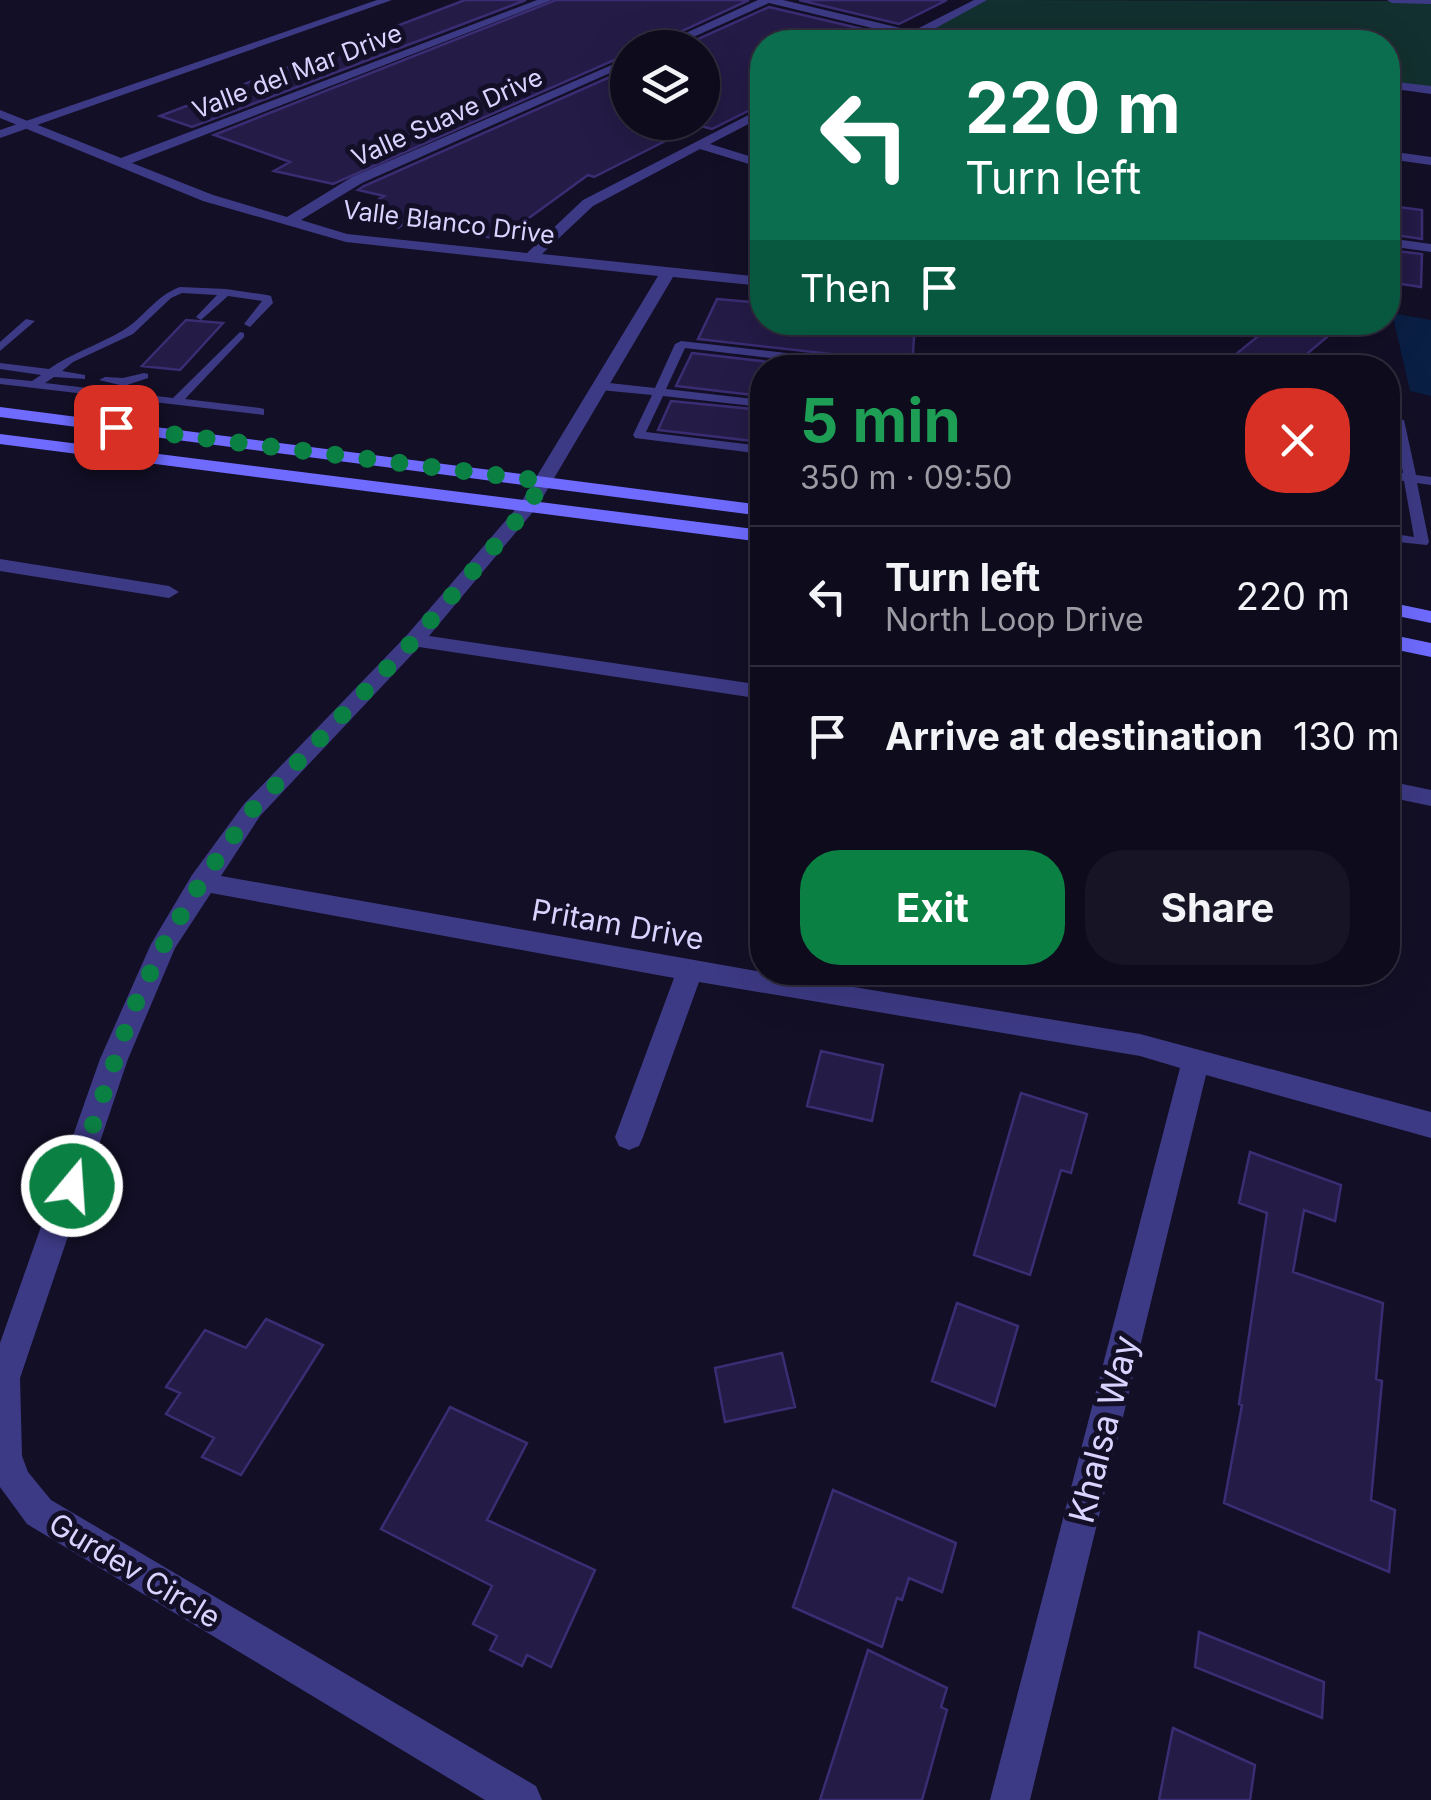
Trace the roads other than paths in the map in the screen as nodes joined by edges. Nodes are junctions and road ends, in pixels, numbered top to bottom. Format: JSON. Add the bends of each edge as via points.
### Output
{"nodes":[{"id":1,"x":387,"y":0,"type":"edge"},
{"id":2,"x":547,"y":0,"type":"edge"},
{"id":3,"x":768,"y":0,"type":"edge"},
{"id":4,"x":982,"y":0,"type":"edge"},
{"id":5,"x":1392,"y":0,"type":"edge"},
{"id":6,"x":1431,"y":1,"type":"edge"},
{"id":7,"x":699,"y":30,"type":"edge"},
{"id":8,"x":890,"y":30,"type":"edge"},
{"id":9,"x":925,"y":30,"type":"edge"},
{"id":10,"x":610,"y":69,"type":"edge"},
{"id":11,"x":1400,"y":87,"type":"edge"},
{"id":12,"x":1431,"y":90,"type":"edge"},
{"id":13,"x":0,"y":114,"type":"edge"},
{"id":14,"x":750,"y":119,"type":"edge"},
{"id":15,"x":27,"y":124,"type":"junction"},
{"id":16,"x":0,"y":134,"type":"edge"},
{"id":17,"x":700,"y":146,"type":"junction"},
{"id":18,"x":1400,"y":156,"type":"edge"},
{"id":19,"x":750,"y":161,"type":"edge"},
{"id":20,"x":1431,"y":161,"type":"edge"},
{"id":21,"x":120,"y":162,"type":"junction"},
{"id":22,"x":290,"y":222,"type":"junction"},
{"id":23,"x":1400,"y":244,"type":"edge"},
{"id":24,"x":1431,"y":248,"type":"edge"},
{"id":25,"x":532,"y":256,"type":"junction"},
{"id":26,"x":668,"y":272,"type":"junction"},
{"id":27,"x":750,"y":281,"type":"edge"},
{"id":28,"x":226,"y":292,"type":"junction"},
{"id":29,"x":201,"y":317,"type":"dead end"},
{"id":30,"x":30,"y":321,"type":"dead end"},
{"id":31,"x":250,"y":324,"type":"dead end"},
{"id":32,"x":240,"y":335,"type":"dead end"},
{"id":33,"x":0,"y":348,"type":"edge"},
{"id":34,"x":776,"y":355,"type":"edge"},
{"id":35,"x":0,"y":366,"type":"edge"},
{"id":36,"x":48,"y":374,"type":"junction"},
{"id":37,"x":144,"y":376,"type":"dead end"},
{"id":38,"x":81,"y":377,"type":"dead end"},
{"id":39,"x":104,"y":380,"type":"dead end"},
{"id":40,"x":0,"y":381,"type":"edge"},
{"id":41,"x":34,"y":385,"type":"junction"},
{"id":42,"x":600,"y":386,"type":"junction"},
{"id":43,"x":659,"y":392,"type":"junction"},
{"id":44,"x":176,"y":402,"type":"junction"},
{"id":45,"x":750,"y":403,"type":"edge"},
{"id":46,"x":0,"y":412,"type":"edge"},
{"id":47,"x":260,"y":412,"type":"dead end"},
{"id":48,"x":1400,"y":423,"type":"edge"},
{"id":49,"x":0,"y":439,"type":"edge"},
{"id":50,"x":750,"y":449,"type":"edge"},
{"id":51,"x":1400,"y":477,"type":"edge"},
{"id":52,"x":1410,"y":478,"type":"junction"},
{"id":53,"x":1431,"y":480,"type":"edge"},
{"id":54,"x":543,"y":481,"type":"junction"},
{"id":55,"x":528,"y":507,"type":"junction"},
{"id":56,"x":750,"y":509,"type":"edge"},
{"id":57,"x":750,"y":535,"type":"edge"},
{"id":58,"x":1400,"y":539,"type":"edge"},
{"id":59,"x":0,"y":565,"type":"edge"},
{"id":60,"x":169,"y":592,"type":"dead end"},
{"id":61,"x":1400,"y":611,"type":"edge"},
{"id":62,"x":1431,"y":617,"type":"edge"},
{"id":63,"x":414,"y":640,"type":"junction"},
{"id":64,"x":1400,"y":644,"type":"edge"},
{"id":65,"x":1431,"y":650,"type":"edge"},
{"id":66,"x":750,"y":690,"type":"edge"},
{"id":67,"x":1400,"y":792,"type":"edge"},
{"id":68,"x":1431,"y":798,"type":"edge"},
{"id":69,"x":201,"y":882,"type":"junction"},
{"id":70,"x":690,"y":970,"type":"junction"},
{"id":71,"x":750,"y":980,"type":"edge"},
{"id":72,"x":781,"y":985,"type":"edge"},
{"id":73,"x":1196,"y":1058,"type":"junction"},
{"id":74,"x":1431,"y":1126,"type":"edge"},
{"id":75,"x":628,"y":1137,"type":"dead end"},
{"id":76,"x":522,"y":1800,"type":"edge"},
{"id":77,"x":1010,"y":1800,"type":"edge"}],
"edges":[{"from":1,"to":15,"type":"street"},
{"from":2,"to":21,"type":"street","name":"Valle del Mar Drive"},
{"from":3,"to":7,"type":"street"},
{"from":3,"to":8,"type":"street"},
{"from":4,"to":9,"type":"street"},
{"from":5,"to":6,"type":"street"},
{"from":10,"to":22,"type":"street","name":"Valle Suave Drive","via":[[358,180]]},
{"from":11,"to":12,"type":"street"},
{"from":13,"to":15,"type":"street","name":"Valle Blanco Drive"},
{"from":14,"to":17,"type":"street"},
{"from":15,"to":16,"type":"street"},
{"from":15,"to":21,"type":"street","name":"Valle Blanco Drive"},
{"from":17,"to":19,"type":"street"},
{"from":17,"to":25,"type":"street","via":[[588,203]]},
{"from":18,"to":20,"type":"street"},
{"from":21,"to":22,"type":"street","name":"Valle Blanco Drive"},
{"from":22,"to":25,"type":"street","name":"Valle Blanco Drive","via":[[346,238]]},
{"from":23,"to":24,"type":"street"},
{"from":25,"to":26,"type":"street","name":"Valle Blanco Drive"},
{"from":26,"to":27,"type":"street","name":"Valle Blanco Drive"},
{"from":26,"to":42,"type":"street","name":"Gurdev Circle"},
{"from":28,"to":29,"type":"lane"},
{"from":28,"to":31,"type":"lane","via":[[267,298]]},
{"from":28,"to":36,"type":"lane","via":[[180,290],[129,332]]},
{"from":30,"to":33,"type":"lane"},
{"from":32,"to":44,"type":"lane"},
{"from":34,"to":43,"type":"lane","via":[[681,344]]},
{"from":35,"to":36,"type":"lane"},
{"from":36,"to":38,"type":"lane"},
{"from":36,"to":41,"type":"lane"},
{"from":37,"to":39,"type":"lane"},
{"from":40,"to":41,"type":"lane"},
{"from":41,"to":44,"type":"lane"},
{"from":42,"to":43,"type":"lane"},
{"from":42,"to":54,"type":"street","name":"Gurdev Circle"},
{"from":43,"to":45,"type":"lane"},
{"from":43,"to":50,"type":"lane","via":[[639,435]]},
{"from":44,"to":47,"type":"lane"},
{"from":46,"to":54,"type":"main road"},
{"from":48,"to":52,"type":"lane"},
{"from":49,"to":55,"type":"main road"},
{"from":51,"to":52,"type":"lane"},
{"from":52,"to":53,"type":"lane"},
{"from":52,"to":58,"type":"lane","via":[[1422,542]]},
{"from":54,"to":55,"type":"street","name":"Gurdev Circle"},
{"from":54,"to":56,"type":"main road"},
{"from":55,"to":57,"type":"main road"},
{"from":55,"to":63,"type":"street","name":"Gurdev Circle"},
{"from":59,"to":60,"type":"street"},
{"from":61,"to":62,"type":"main road"},
{"from":63,"to":66,"type":"street"},
{"from":63,"to":69,"type":"street","name":"Gurdev Circle","via":[[252,810]]},
{"from":64,"to":65,"type":"main road"},
{"from":67,"to":68,"type":"street"},
{"from":69,"to":70,"type":"street","name":"Pritam Drive"},
{"from":69,"to":76,"type":"street","name":"Gurdev Circle","via":[[126,1027],[4,1378],[4,1456],[39,1512]]},
{"from":70,"to":71,"type":"street","name":"Pritam Drive"},
{"from":70,"to":75,"type":"street"},
{"from":72,"to":73,"type":"street","name":"Pritam Drive"},
{"from":73,"to":74,"type":"street","name":"Pritam Drive"},
{"from":73,"to":77,"type":"street","name":"Khalsa Way"}]}
